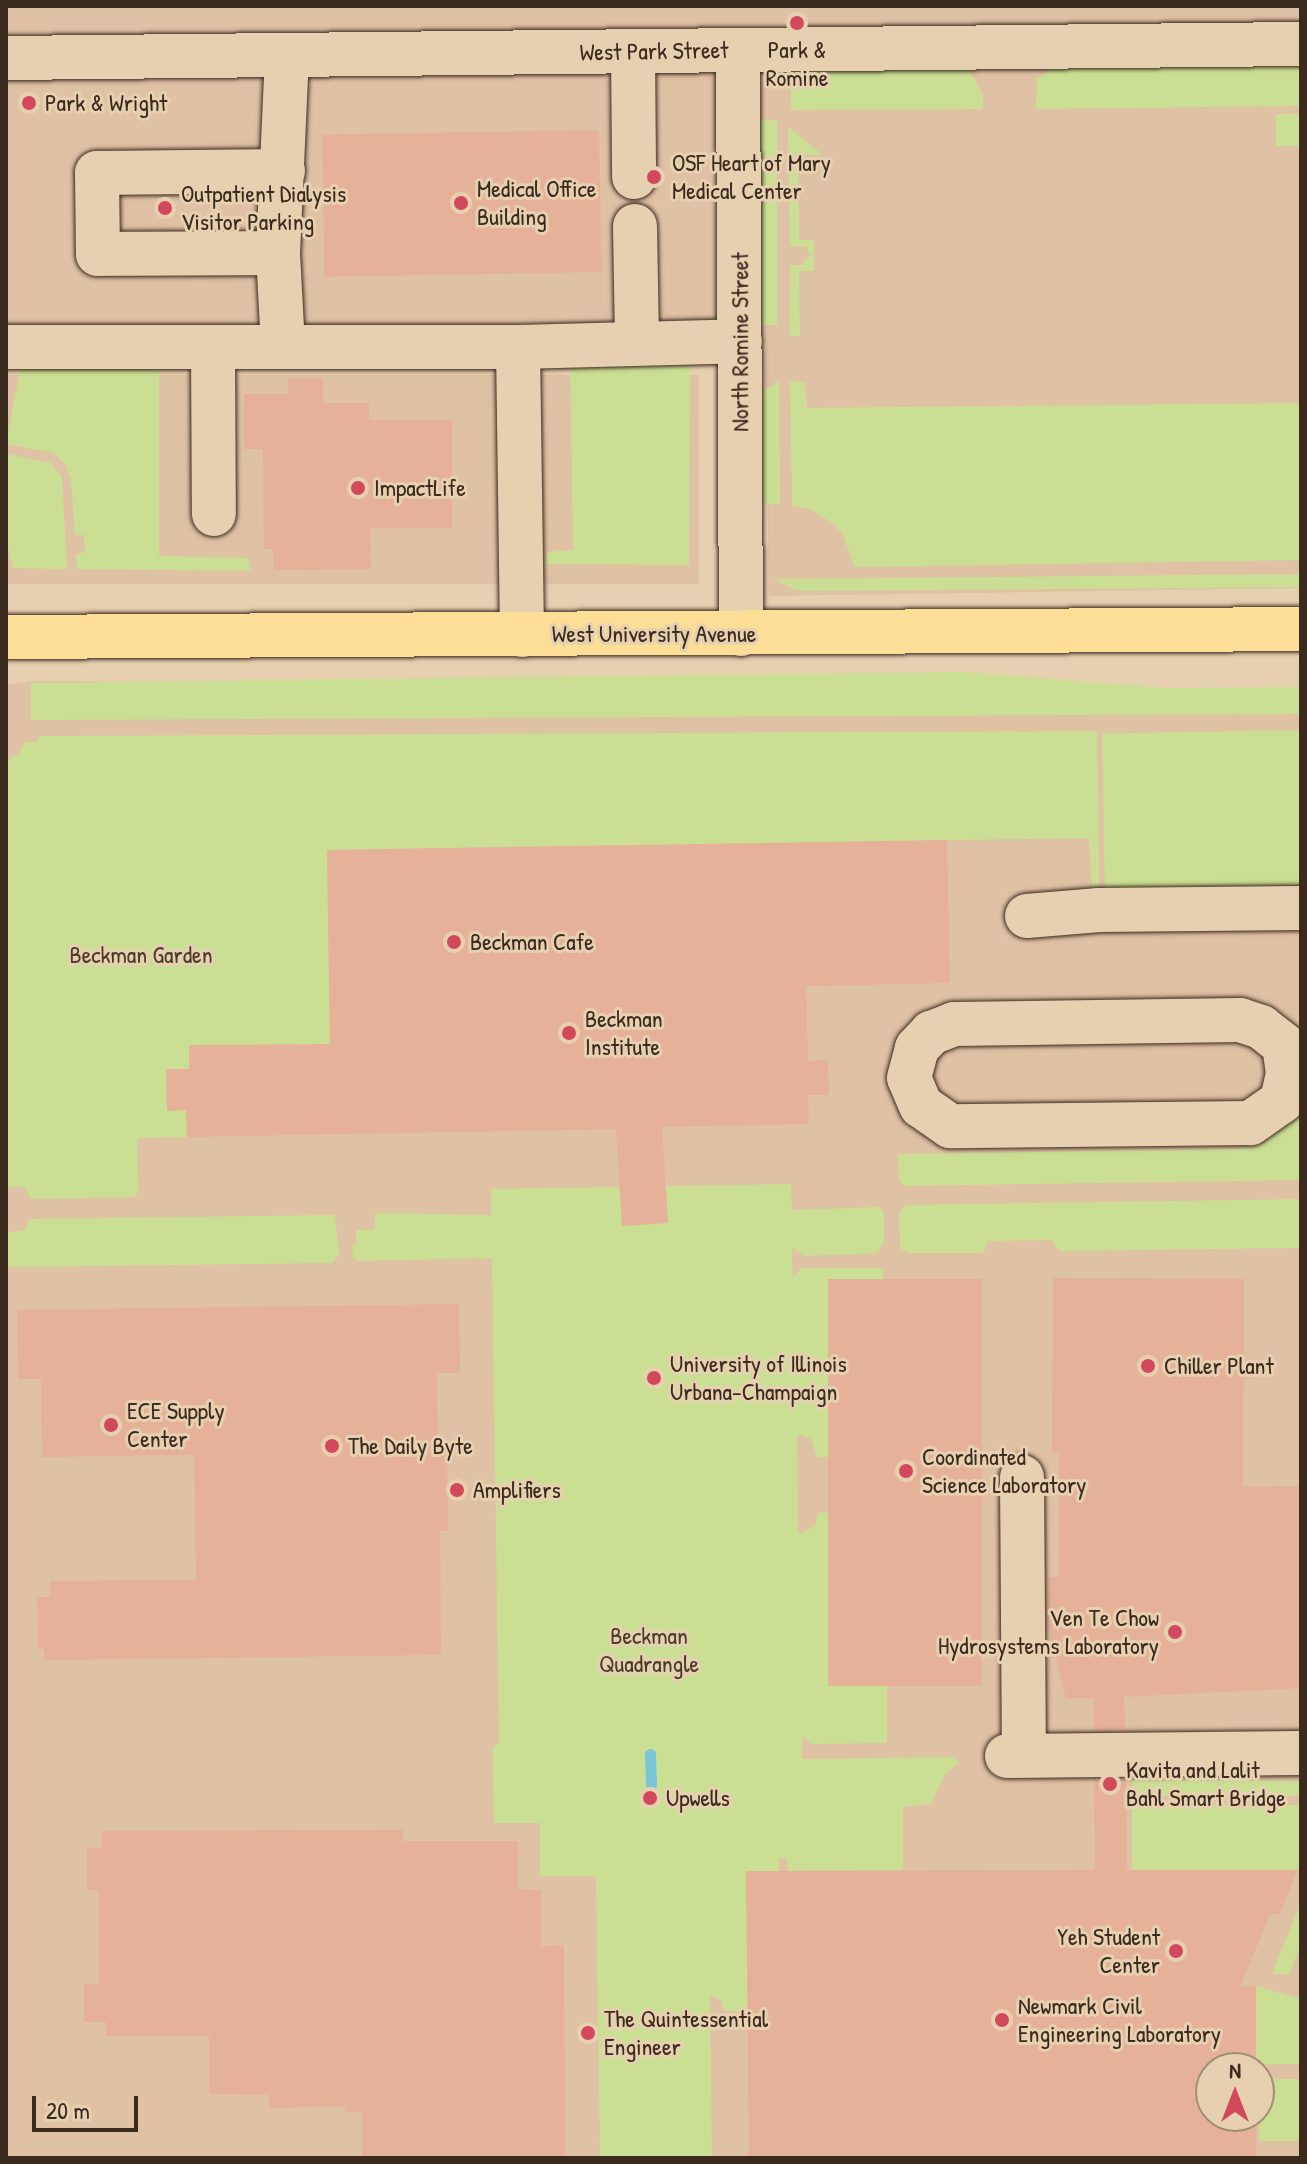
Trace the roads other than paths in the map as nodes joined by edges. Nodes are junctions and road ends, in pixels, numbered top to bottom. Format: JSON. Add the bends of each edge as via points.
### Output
{"nodes":[{"id":1,"x":1301,"y":44,"type":"edge"},
{"id":2,"x":738,"y":50,"type":"junction"},
{"id":3,"x":633,"y":51,"type":"junction"},
{"id":4,"x":287,"y":55,"type":"junction"},
{"id":5,"x":6,"y":58,"type":"edge"},
{"id":6,"x":283,"y":171,"type":"junction"},
{"id":7,"x":634,"y":177,"type":"dead end"},
{"id":8,"x":635,"y":226,"type":"dead end"},
{"id":9,"x":278,"y":253,"type":"junction"},
{"id":10,"x":740,"y":341,"type":"junction"},
{"id":11,"x":637,"y":343,"type":"junction"},
{"id":12,"x":283,"y":346,"type":"junction"},
{"id":13,"x":6,"y":347,"type":"edge"},
{"id":14,"x":518,"y":347,"type":"junction"},
{"id":15,"x":213,"y":348,"type":"junction"},
{"id":16,"x":214,"y":514,"type":"dead end"},
{"id":17,"x":1301,"y":629,"type":"edge"},
{"id":18,"x":741,"y":634,"type":"junction"},
{"id":19,"x":522,"y":635,"type":"junction"},
{"id":20,"x":6,"y":637,"type":"edge"},
{"id":21,"x":1301,"y":908,"type":"edge"},
{"id":22,"x":1027,"y":916,"type":"dead end"},
{"id":23,"x":1295,"y":1074,"type":"edge"},
{"id":24,"x":1022,"y":1477,"type":"dead end"},
{"id":25,"x":1301,"y":1753,"type":"edge"}],
"edges":[{"from":1,"to":2,"type":"street","name":"West Park Street"},
{"from":2,"to":3,"type":"street","name":"West Park Street"},
{"from":2,"to":10,"type":"street","name":"North Romine Street"},
{"from":3,"to":4,"type":"street","name":"West Park Street"},
{"from":3,"to":7,"type":"street"},
{"from":4,"to":5,"type":"street","name":"West Park Street"},
{"from":4,"to":6,"type":"street"},
{"from":6,"to":9,"type":"street"},
{"from":6,"to":9,"type":"street","via":[[97,173],[98,254]]},
{"from":8,"to":11,"type":"street"},
{"from":9,"to":12,"type":"street"},
{"from":10,"to":11,"type":"street"},
{"from":10,"to":18,"type":"street","name":"North Romine Street"},
{"from":11,"to":14,"type":"street"},
{"from":12,"to":14,"type":"street"},
{"from":12,"to":15,"type":"street"},
{"from":13,"to":15,"type":"street"},
{"from":14,"to":19,"type":"street"},
{"from":15,"to":16,"type":"street"},
{"from":17,"to":18,"type":"main road","name":"West University Avenue"},
{"from":18,"to":19,"type":"main road","name":"West University Avenue"},
{"from":19,"to":20,"type":"main road","name":"West University Avenue"},
{"from":21,"to":22,"type":"street"},
{"from":23,"to":23,"type":"street","via":[[1284,1045],[1261,1027],[1240,1020],[954,1024],[931,1033],[917,1048],[909,1078],[921,1106],[950,1126],[1250,1123],[1282,1101]]},
{"from":24,"to":25,"type":"street","via":[[1016,1756]]}]}
